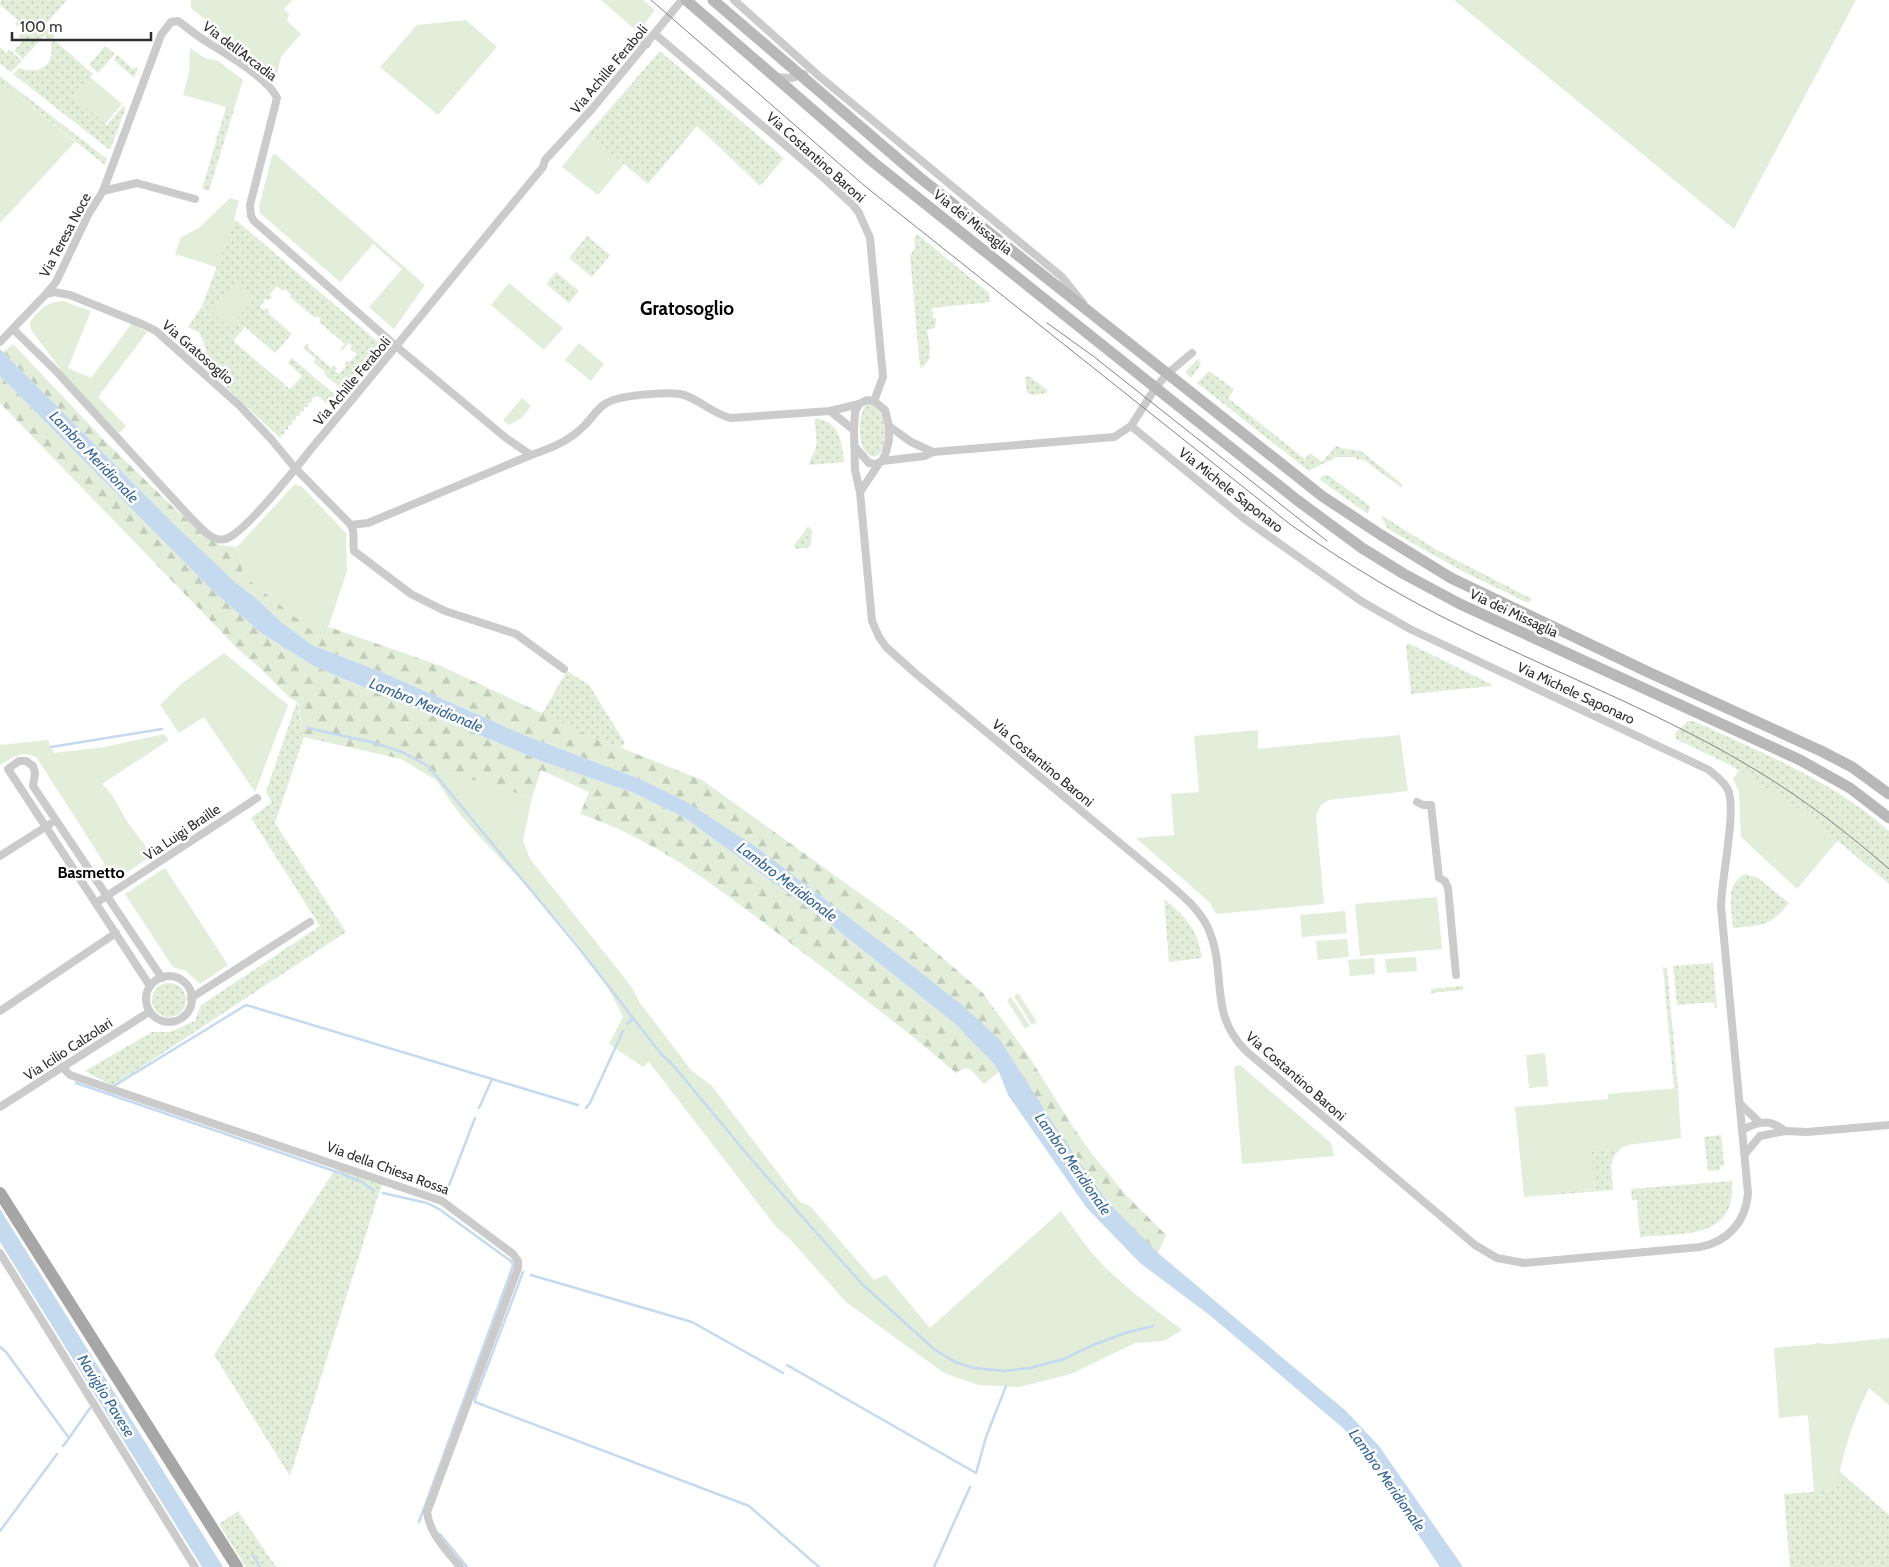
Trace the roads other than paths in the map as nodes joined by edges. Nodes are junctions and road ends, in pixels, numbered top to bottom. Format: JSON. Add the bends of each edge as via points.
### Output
{"nodes":[{"id":1,"x":682,"y":0,"type":"edge"},
{"id":2,"x":686,"y":0,"type":"edge"},
{"id":3,"x":713,"y":0,"type":"edge"},
{"id":4,"x":734,"y":0,"type":"edge"},
{"id":5,"x":637,"y":34,"type":"dead end"},
{"id":6,"x":655,"y":34,"type":"junction"},
{"id":7,"x":647,"y":44,"type":"junction"},
{"id":8,"x":806,"y":72,"type":"junction"},
{"id":9,"x":776,"y":77,"type":"junction"},
{"id":10,"x":103,"y":191,"type":"junction"},
{"id":11,"x":195,"y":199,"type":"dead end"},
{"id":12,"x":46,"y":294,"type":"junction"},
{"id":13,"x":13,"y":329,"type":"junction"},
{"id":14,"x":2,"y":340,"type":"edge"},
{"id":15,"x":397,"y":347,"type":"junction"},
{"id":16,"x":1192,"y":353,"type":"dead end"},
{"id":17,"x":1167,"y":374,"type":"junction"},
{"id":18,"x":1156,"y":387,"type":"junction"},
{"id":19,"x":874,"y":401,"type":"junction"},
{"id":20,"x":859,"y":404,"type":"junction"},
{"id":21,"x":830,"y":411,"type":"junction"},
{"id":22,"x":889,"y":426,"type":"junction"},
{"id":23,"x":1131,"y":426,"type":"junction"},
{"id":24,"x":854,"y":430,"type":"junction"},
{"id":25,"x":855,"y":447,"type":"junction"},
{"id":26,"x":933,"y":452,"type":"junction"},
{"id":27,"x":531,"y":455,"type":"junction"},
{"id":28,"x":881,"y":462,"type":"junction"},
{"id":29,"x":295,"y":468,"type":"junction"},
{"id":30,"x":860,"y":492,"type":"junction"},
{"id":31,"x":351,"y":525,"type":"junction"},
{"id":32,"x":564,"y":669,"type":"dead end"},
{"id":33,"x":1889,"y":794,"type":"edge"},
{"id":34,"x":257,"y":798,"type":"dead end"},
{"id":35,"x":1417,"y":802,"type":"dead end"},
{"id":36,"x":1889,"y":818,"type":"edge"},
{"id":37,"x":56,"y":820,"type":"junction"},
{"id":38,"x":46,"y":826,"type":"junction"},
{"id":39,"x":0,"y":856,"type":"edge"},
{"id":40,"x":107,"y":896,"type":"junction"},
{"id":41,"x":96,"y":903,"type":"junction"},
{"id":42,"x":310,"y":922,"type":"dead end"},
{"id":43,"x":116,"y":933,"type":"junction"},
{"id":44,"x":1456,"y":975,"type":"dead end"},
{"id":45,"x":162,"y":978,"type":"junction"},
{"id":46,"x":150,"y":986,"type":"junction"},
{"id":47,"x":192,"y":998,"type":"junction"},
{"id":48,"x":0,"y":1011,"type":"edge"},
{"id":49,"x":149,"y":1012,"type":"junction"},
{"id":50,"x":62,"y":1067,"type":"junction"},
{"id":51,"x":1740,"y":1104,"type":"junction"},
{"id":52,"x":0,"y":1107,"type":"edge"},
{"id":53,"x":1759,"y":1122,"type":"junction"},
{"id":54,"x":1889,"y":1125,"type":"edge"},
{"id":55,"x":1742,"y":1130,"type":"junction"},
{"id":56,"x":1785,"y":1131,"type":"junction"},
{"id":57,"x":1760,"y":1136,"type":"junction"},
{"id":58,"x":1745,"y":1154,"type":"junction"},
{"id":59,"x":0,"y":1193,"type":"edge"},
{"id":60,"x":0,"y":1253,"type":"edge"},
{"id":61,"x":195,"y":1567,"type":"edge"},
{"id":62,"x":237,"y":1567,"type":"edge"},
{"id":63,"x":460,"y":1567,"type":"edge"}],
"edges":[{"from":1,"to":6,"type":"street","name":"Via Achille Feraboli"},
{"from":2,"to":9,"type":"main road","name":"Via dei Missaglia"},
{"from":3,"to":8,"type":"main road","name":"Via dei Missaglia"},
{"from":4,"to":8,"type":"street","name":"Via dei Missaglia"},
{"from":5,"to":7,"type":"street"},
{"from":6,"to":7,"type":"street","name":"Via Achille Feraboli"},
{"from":6,"to":19,"type":"street","name":"Via Costantino Baroni","via":[[825,179],[859,213],[870,238],[883,377]]},
{"from":7,"to":15,"type":"street","name":"Via Achille Feraboli","via":[[545,160],[543,167]]},
{"from":8,"to":9,"type":"street","via":[[792,78]]},
{"from":8,"to":17,"type":"main road","name":"Via dei Missaglia","via":[[919,177]]},
{"from":9,"to":18,"type":"main road","name":"Via dei Missaglia","via":[[872,162]]},
{"from":10,"to":11,"type":"street","name":"Via Teresa Noce","via":[[138,183]]},
{"from":10,"to":12,"type":"street","name":"Via Teresa Noce","via":[[57,281]]},
{"from":10,"to":15,"type":"street","name":"Via dell'Arcadia","via":[[161,35],[171,22],[178,21],[266,83],[277,98],[250,205],[251,216]]},
{"from":12,"to":13,"type":"street"},
{"from":12,"to":29,"type":"street","name":"Via Gratosoglio","via":[[70,295],[156,331],[238,405]]},
{"from":13,"to":14,"type":"street"},
{"from":13,"to":29,"type":"street","name":"Via Achille Feraboli","via":[[56,371],[188,516],[212,537],[226,539],[240,531]]},
{"from":15,"to":27,"type":"street"},
{"from":15,"to":29,"type":"street","name":"Via Achille Feraboli"},
{"from":16,"to":17,"type":"street"},
{"from":17,"to":18,"type":"street"},
{"from":17,"to":33,"type":"main road","name":"Via dei Missaglia","via":[[1322,496],[1451,578],[1821,751]]},
{"from":18,"to":23,"type":"street"},
{"from":18,"to":36,"type":"main road","name":"Via dei Missaglia","via":[[1340,532],[1404,574],[1460,604],[1800,760],[1850,788]]},
{"from":19,"to":20,"type":"street"},
{"from":19,"to":22,"type":"street","via":[[885,410]]},
{"from":20,"to":21,"type":"street"},
{"from":20,"to":24,"type":"street","name":"Via Costantino Baroni"},
{"from":21,"to":24,"type":"street"},
{"from":21,"to":27,"type":"street","via":[[731,418],[716,414],[684,395],[660,393],[615,399],[603,405],[574,436]]},
{"from":22,"to":26,"type":"street","via":[[911,442]]},
{"from":22,"to":28,"type":"street","via":[[889,440]]},
{"from":23,"to":26,"type":"street","via":[[1114,437]]},
{"from":23,"to":51,"type":"street","name":"Via Michele Saponaro","via":[[1246,520],[1361,601],[1410,629],[1710,770],[1720,779],[1730,798],[1722,907]]},
{"from":24,"to":25,"type":"street","name":"Via Costantino Baroni"},
{"from":25,"to":28,"type":"street","via":[[869,463]]},
{"from":25,"to":30,"type":"street","name":"Via Costantino Baroni","via":[[855,470]]},
{"from":26,"to":28,"type":"street"},
{"from":27,"to":31,"type":"street","via":[[368,523]]},
{"from":28,"to":30,"type":"street"},
{"from":29,"to":31,"type":"street","name":"Via Gratosoglio"},
{"from":30,"to":58,"type":"street","name":"Via Costantino Baroni","via":[[872,621],[886,647],[1192,904],[1210,935],[1216,954],[1224,1018],[1239,1044],[1475,1245],[1497,1258],[1524,1263],[1713,1244],[1728,1235],[1744,1210],[1748,1193]]},
{"from":31,"to":32,"type":"street","via":[[354,551],[411,594],[444,611],[516,634]]},
{"from":34,"to":40,"type":"street","name":"Via Luigi Braille"},
{"from":35,"to":44,"type":"street","via":[[1431,805],[1439,878],[1448,888]]},
{"from":37,"to":38,"type":"street"},
{"from":37,"to":38,"type":"street","via":[[33,786],[33,766],[19,761],[8,769]]},
{"from":37,"to":40,"type":"street"},
{"from":38,"to":39,"type":"street"},
{"from":38,"to":41,"type":"street"},
{"from":40,"to":41,"type":"street","name":"Via Luigi Braille"},
{"from":40,"to":45,"type":"street"},
{"from":41,"to":43,"type":"street"},
{"from":42,"to":47,"type":"street"},
{"from":43,"to":46,"type":"street"},
{"from":43,"to":48,"type":"street"},
{"from":45,"to":46,"type":"street"},
{"from":45,"to":47,"type":"street","via":[[182,981]]},
{"from":46,"to":49,"type":"street","via":[[146,998]]},
{"from":47,"to":49,"type":"street","via":[[189,1010],[176,1021],[162,1022]]},
{"from":49,"to":50,"type":"street","name":"Via Icilio Calzolari"},
{"from":50,"to":52,"type":"street","name":"Via Icilio Calzolari"},
{"from":50,"to":63,"type":"street","name":"Via della Chiesa Rossa","via":[[70,1075],[442,1201],[518,1260],[518,1268],[427,1512],[433,1534]]},
{"from":51,"to":53,"type":"street"},
{"from":51,"to":55,"type":"street","name":"Via Michele Saponaro"},
{"from":53,"to":55,"type":"street"},
{"from":53,"to":56,"type":"street","via":[[1776,1124]]},
{"from":54,"to":56,"type":"street"},
{"from":55,"to":57,"type":"street"},
{"from":55,"to":58,"type":"street","name":"Via Costantino Baroni"},
{"from":56,"to":57,"type":"street"},
{"from":57,"to":58,"type":"street"},
{"from":59,"to":62,"type":"main road"},
{"from":60,"to":61,"type":"street"}]}
